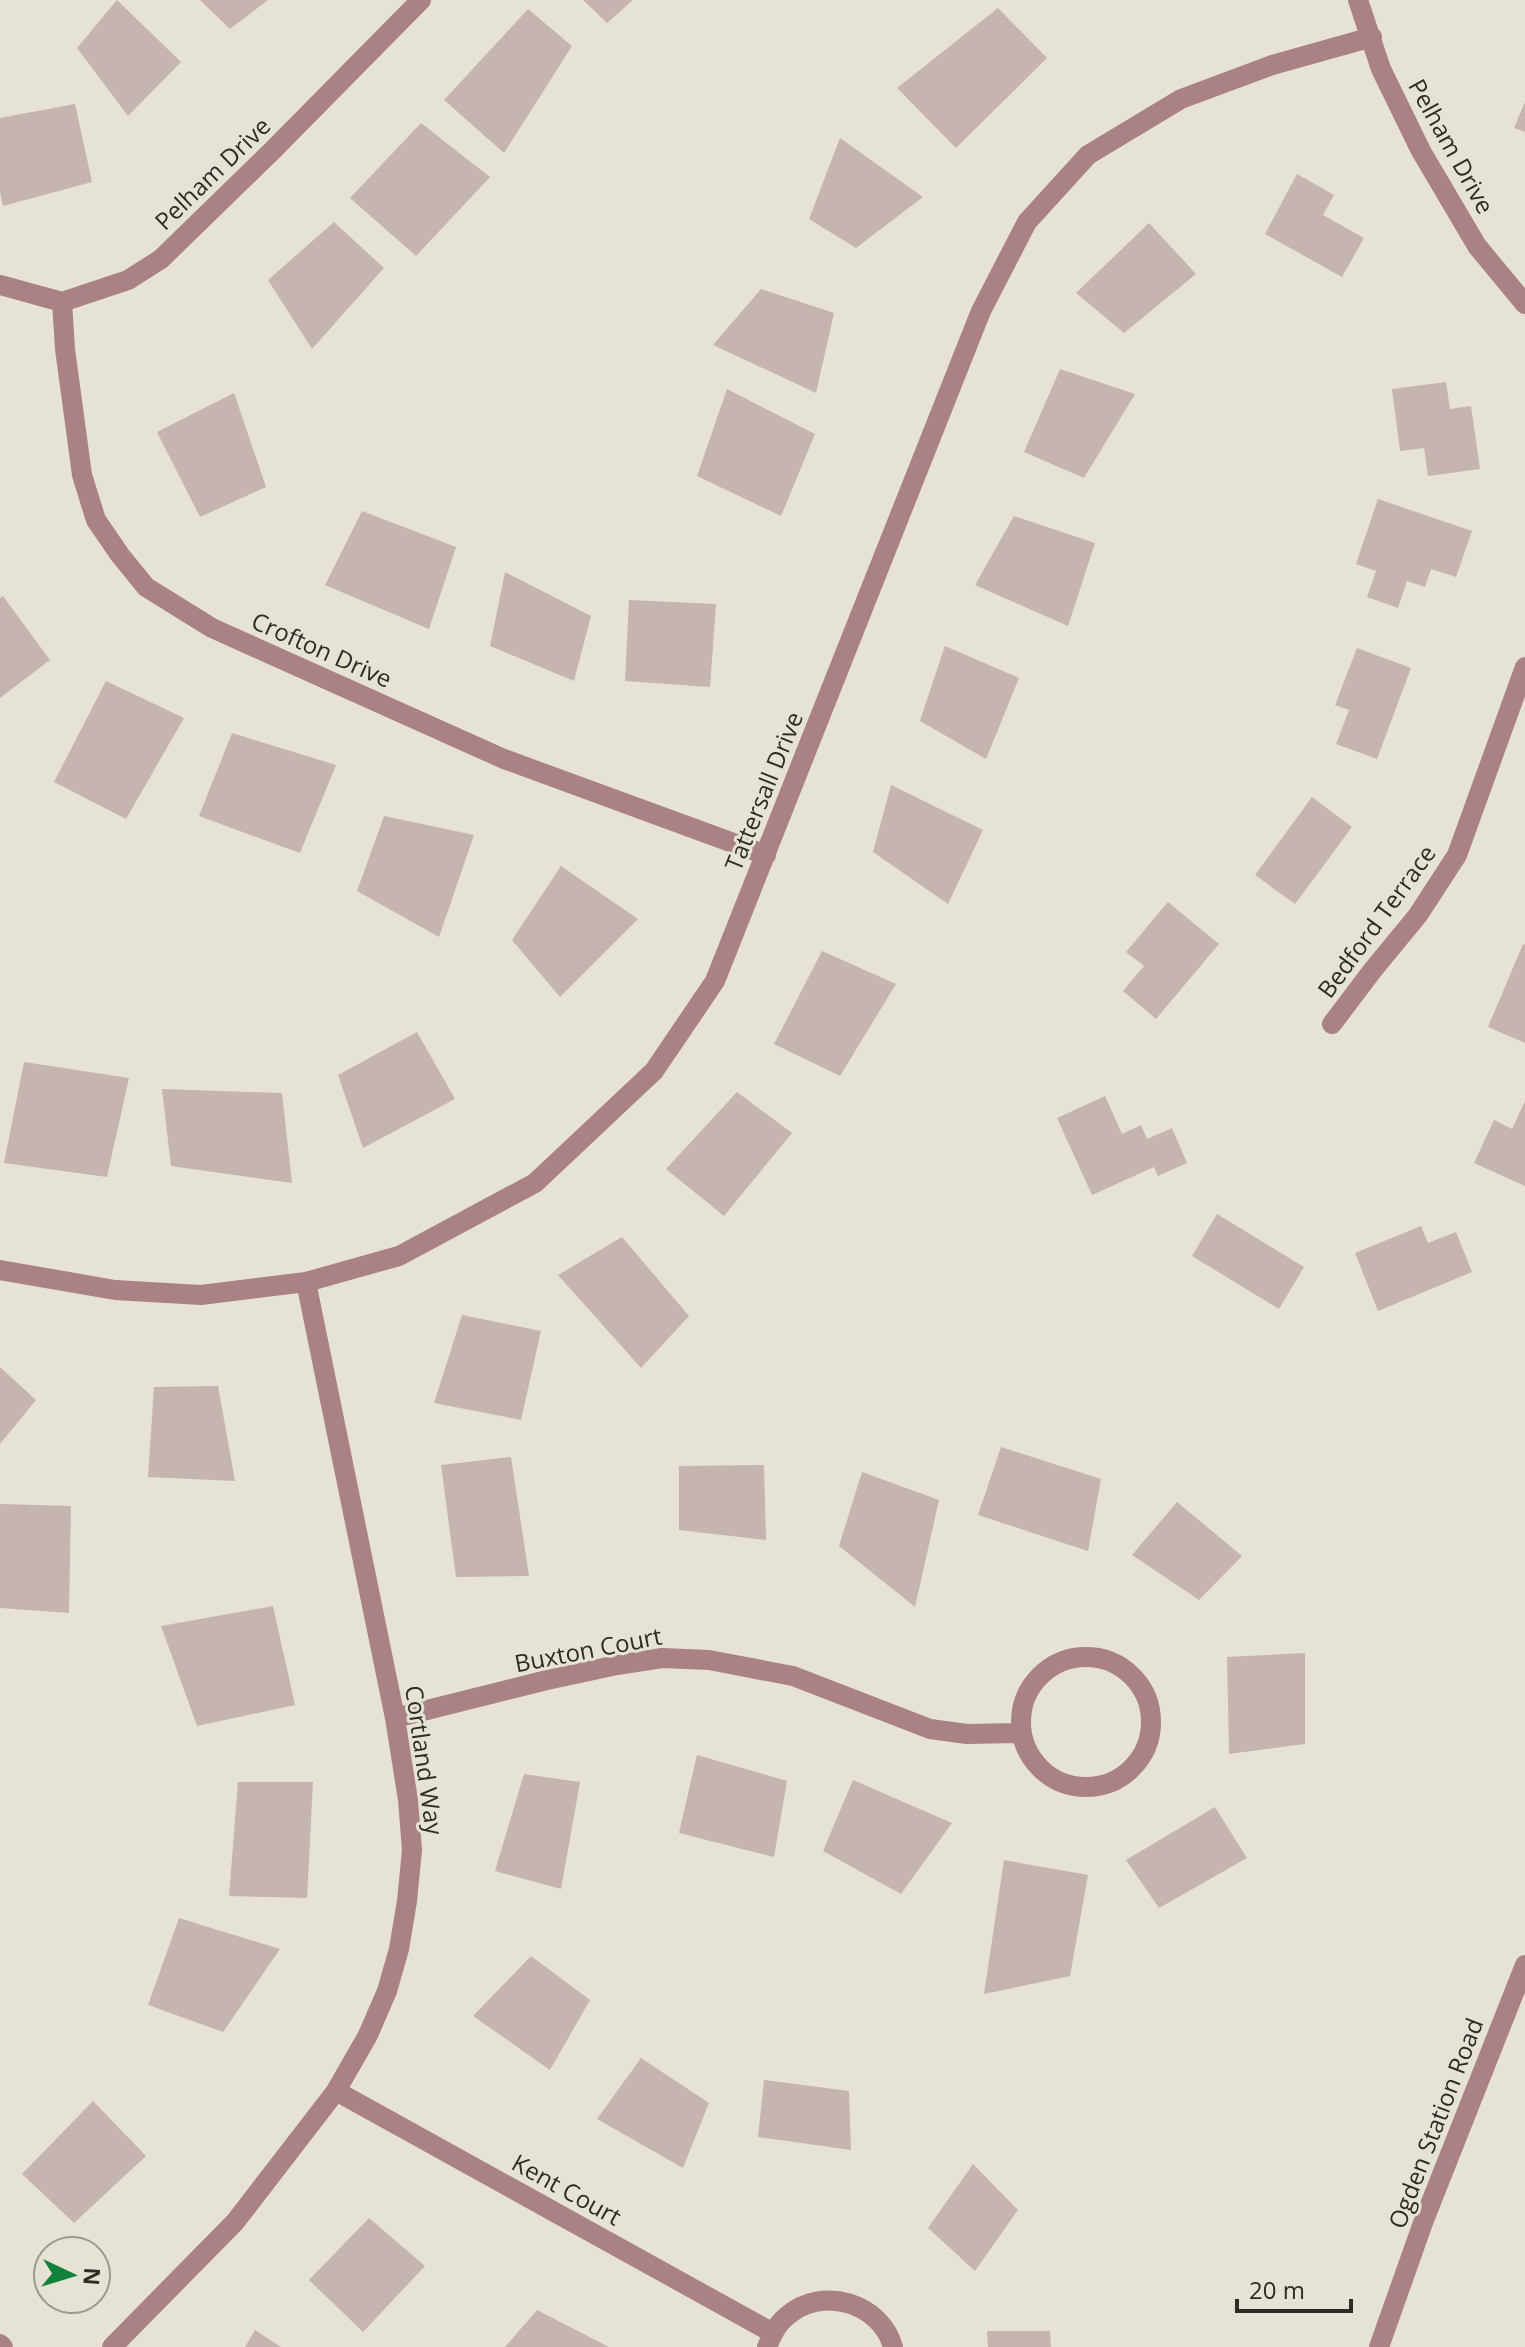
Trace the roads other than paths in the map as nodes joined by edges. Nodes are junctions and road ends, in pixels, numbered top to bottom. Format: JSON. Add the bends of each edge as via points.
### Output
{"nodes":[{"id":1,"x":421,"y":0,"type":"edge"},
{"id":2,"x":1358,"y":0,"type":"edge"},
{"id":3,"x":1372,"y":37,"type":"junction"},
{"id":4,"x":0,"y":285,"type":"edge"},
{"id":5,"x":62,"y":302,"type":"junction"},
{"id":6,"x":1525,"y":304,"type":"edge"},
{"id":7,"x":1525,"y":667,"type":"edge"},
{"id":8,"x":766,"y":855,"type":"junction"},
{"id":9,"x":1332,"y":1024,"type":"dead end"},
{"id":10,"x":0,"y":1270,"type":"edge"},
{"id":11,"x":306,"y":1282,"type":"junction"},
{"id":12,"x":395,"y":1718,"type":"junction"},
{"id":13,"x":1022,"y":1733,"type":"junction"},
{"id":14,"x":1525,"y":1965,"type":"edge"},
{"id":15,"x":336,"y":2091,"type":"junction"},
{"id":16,"x":770,"y":2340,"type":"edge"},
{"id":17,"x":112,"y":2347,"type":"edge"},
{"id":18,"x":893,"y":2347,"type":"edge"},
{"id":19,"x":1379,"y":2347,"type":"edge"}],
"edges":[{"from":1,"to":5,"type":"street","name":"Pelham Drive","via":[[161,259],[128,280]]},
{"from":2,"to":3,"type":"street","name":"Pelham Drive"},
{"from":3,"to":6,"type":"street","name":"Pelham Drive","via":[[1381,69],[1421,151],[1477,246]]},
{"from":3,"to":8,"type":"street","name":"Tattersall Drive","via":[[1272,65],[1181,99],[1088,155],[1027,222],[981,311]]},
{"from":4,"to":5,"type":"street"},
{"from":5,"to":8,"type":"street","name":"Crofton Drive","via":[[82,475],[96,520],[146,587],[212,628],[504,759]]},
{"from":7,"to":9,"type":"street","name":"Bedford Terrace","via":[[1457,855],[1418,915]]},
{"from":8,"to":11,"type":"street","name":"Tattersall Drive","via":[[715,981],[654,1071],[590,1133],[535,1183],[463,1223],[399,1256]]},
{"from":10,"to":11,"type":"street","name":"Tattersall Drive","via":[[115,1290],[201,1295]]},
{"from":11,"to":12,"type":"street","name":"Cortland Way"},
{"from":12,"to":13,"type":"street","name":"Buxton Court","via":[[662,1658],[709,1660],[793,1676],[930,1729]]},
{"from":12,"to":15,"type":"street","name":"Cortland Way","via":[[412,1850],[407,1901],[387,1991]]},
{"from":13,"to":13,"type":"street","via":[[1039,1769],[1059,1782],[1081,1788],[1104,1786],[1141,1759],[1152,1726],[1149,1703],[1123,1667],[1079,1656],[1048,1668],[1032,1684],[1023,1705]]},
{"from":14,"to":19,"type":"street","name":"Ogden Station Road"},
{"from":15,"to":16,"type":"street","name":"Kent Court"},
{"from":15,"to":17,"type":"street","name":"Cortland Way","via":[[235,2222]]},
{"from":16,"to":18,"type":"street","name":"Kent Court","via":[[788,2315],[808,2303],[835,2300],[858,2305],[877,2318]]}]}
